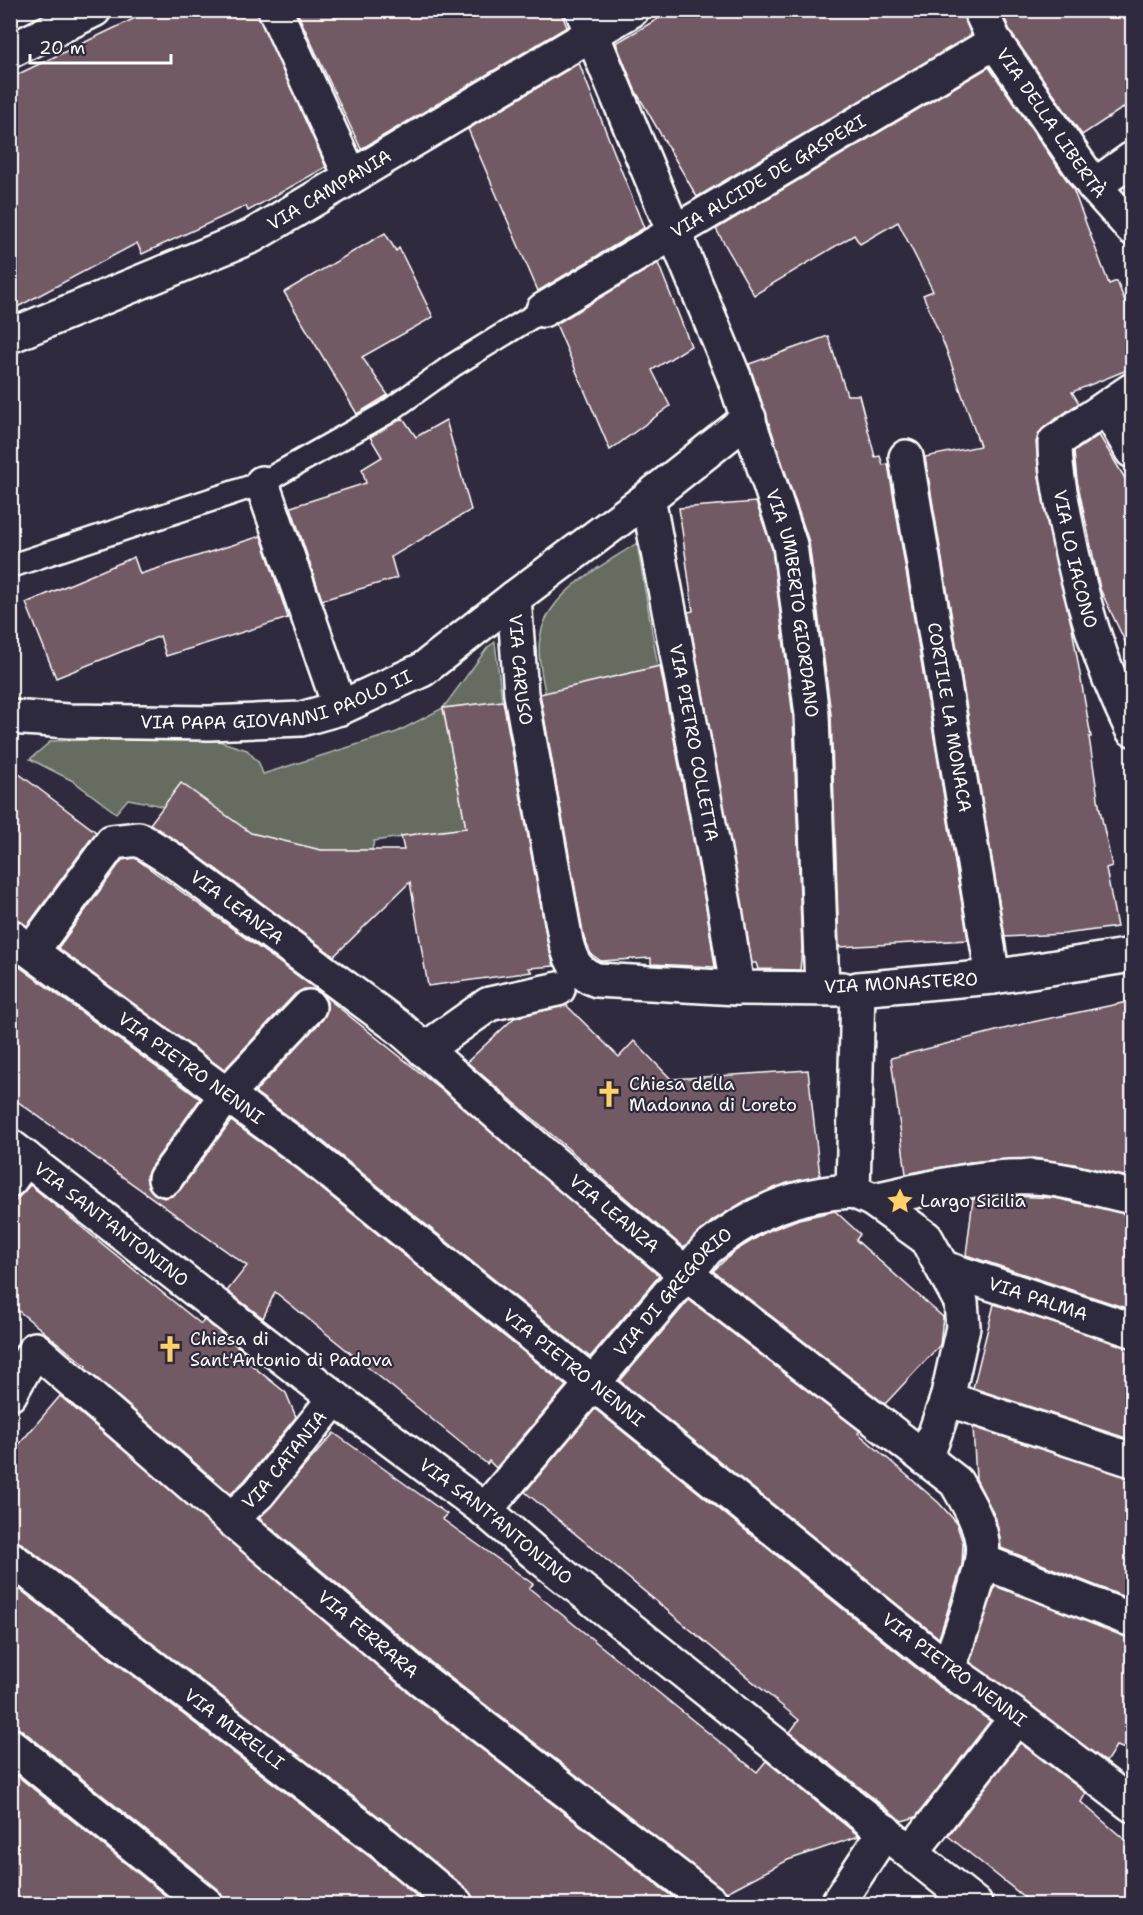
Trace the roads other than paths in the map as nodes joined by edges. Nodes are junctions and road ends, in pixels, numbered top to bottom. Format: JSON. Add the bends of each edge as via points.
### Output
{"nodes":[{"id":1,"x":94,"y":10,"type":"edge"},
{"id":2,"x":275,"y":10,"type":"edge"},
{"id":3,"x":632,"y":10,"type":"edge"},
{"id":4,"x":980,"y":10,"type":"edge"},
{"id":5,"x":587,"y":22,"type":"edge"},
{"id":6,"x":995,"y":42,"type":"junction"},
{"id":7,"x":10,"y":51,"type":"edge"},
{"id":8,"x":1132,"y":159,"type":"edge"},
{"id":9,"x":351,"y":177,"type":"junction"},
{"id":10,"x":1094,"y":186,"type":"junction"},
{"id":11,"x":1132,"y":228,"type":"edge"},
{"id":12,"x":674,"y":234,"type":"junction"},
{"id":13,"x":543,"y":310,"type":"joint"},
{"id":14,"x":10,"y":336,"type":"edge"},
{"id":15,"x":1120,"y":399,"type":"edge"},
{"id":16,"x":748,"y":418,"type":"junction"},
{"id":17,"x":1132,"y":451,"type":"edge"},
{"id":18,"x":906,"y":457,"type":"dead end"},
{"id":19,"x":262,"y":483,"type":"junction"},
{"id":20,"x":648,"y":498,"type":"junction"},
{"id":21,"x":16,"y":564,"type":"dead end"},
{"id":22,"x":514,"y":598,"type":"junction"},
{"id":23,"x":340,"y":708,"type":"junction"},
{"id":24,"x":10,"y":717,"type":"edge"},
{"id":25,"x":1132,"y":729,"type":"edge"},
{"id":26,"x":21,"y":944,"type":"edge"},
{"id":27,"x":1132,"y":955,"type":"edge"},
{"id":28,"x":993,"y":977,"type":"junction"},
{"id":29,"x":597,"y":980,"type":"joint"},
{"id":30,"x":737,"y":988,"type":"junction"},
{"id":31,"x":822,"y":988,"type":"junction"},
{"id":32,"x":558,"y":989,"type":"dead end"},
{"id":33,"x":858,"y":989,"type":"junction"},
{"id":34,"x":309,"y":1007,"type":"dead end"},
{"id":35,"x":424,"y":1050,"type":"junction"},
{"id":36,"x":227,"y":1095,"type":"junction"},
{"id":37,"x":16,"y":1161,"type":"edge"},
{"id":38,"x":165,"y":1179,"type":"dead end"},
{"id":39,"x":863,"y":1196,"type":"junction"},
{"id":40,"x":1132,"y":1197,"type":"edge"},
{"id":41,"x":944,"y":1268,"type":"junction"},
{"id":42,"x":686,"y":1274,"type":"junction"},
{"id":43,"x":1132,"y":1330,"type":"edge"},
{"id":44,"x":591,"y":1382,"type":"junction"},
{"id":45,"x":10,"y":1394,"type":"edge"},
{"id":46,"x":335,"y":1398,"type":"junction"},
{"id":47,"x":947,"y":1399,"type":"junction"},
{"id":48,"x":926,"y":1459,"type":"junction"},
{"id":49,"x":1132,"y":1460,"type":"edge"},
{"id":50,"x":485,"y":1510,"type":"junction"},
{"id":51,"x":231,"y":1519,"type":"junction"},
{"id":52,"x":10,"y":1558,"type":"edge"},
{"id":53,"x":982,"y":1561,"type":"junction"},
{"id":54,"x":1132,"y":1620,"type":"edge"},
{"id":55,"x":948,"y":1669,"type":"junction"},
{"id":56,"x":1017,"y":1717,"type":"junction"},
{"id":57,"x":10,"y":1745,"type":"edge"},
{"id":58,"x":1132,"y":1805,"type":"edge"},
{"id":59,"x":885,"y":1831,"type":"junction"},
{"id":60,"x":911,"y":1853,"type":"junction"},
{"id":61,"x":206,"y":1905,"type":"edge"},
{"id":62,"x":456,"y":1905,"type":"edge"},
{"id":63,"x":714,"y":1905,"type":"edge"},
{"id":64,"x":837,"y":1905,"type":"edge"},
{"id":65,"x":975,"y":1905,"type":"edge"}],
"edges":[{"from":1,"to":7,"type":"street"},
{"from":2,"to":9,"type":"street"},
{"from":3,"to":5,"type":"street","name":"VIA CAMPANIA"},
{"from":4,"to":6,"type":"street","name":"VIA DELLA LIBERTÀ"},
{"from":5,"to":9,"type":"street","name":"VIA CAMPANIA"},
{"from":5,"to":12,"type":"street","name":"VIA UMBERTO GIORDANO"},
{"from":6,"to":10,"type":"street","name":"VIA DELLA LIBERTÀ"},
{"from":6,"to":12,"type":"street","name":"VIA ALCIDE DE GASPERI"},
{"from":8,"to":10,"type":"street"},
{"from":9,"to":14,"type":"street","name":"VIA CAMPANIA","via":[[252,237]]},
{"from":10,"to":11,"type":"street","name":"VIA DELLA LIBERTÀ"},
{"from":12,"to":13,"type":"street","name":"VIA ALCIDE DE GASPERI"},
{"from":12,"to":16,"type":"street","name":"VIA UMBERTO GIORDANO"},
{"from":13,"to":19,"type":"lane","via":[[452,366],[386,413]]},
{"from":15,"to":17,"type":"street"},
{"from":15,"to":25,"type":"street","name":"VIA LO IACONO","via":[[1055,442],[1055,465],[1078,584],[1109,681]]},
{"from":16,"to":20,"type":"street","name":"VIA CARUSO"},
{"from":16,"to":31,"type":"street","name":"VIA UMBERTO GIORDANO","via":[[790,545],[812,716]]},
{"from":18,"to":28,"type":"street","name":"CORTILE LA MONACA"},
{"from":19,"to":21,"type":"lane"},
{"from":19,"to":23,"type":"street"},
{"from":20,"to":22,"type":"street","name":"VIA CARUSO"},
{"from":20,"to":30,"type":"street","name":"VIA PIETRO COLLETTA"},
{"from":22,"to":23,"type":"street","name":"VIA PAPA GIOVANNI PAOLO II","via":[[422,670]]},
{"from":22,"to":29,"type":"street","name":"VIA CARUSO","via":[[521,694],[566,942],[575,967]]},
{"from":23,"to":24,"type":"street","name":"VIA PAPA GIOVANNI PAOLO II","via":[[301,719],[209,723]]},
{"from":26,"to":35,"type":"street","name":"VIA LEANZA","via":[[112,842],[139,839],[400,1028]]},
{"from":26,"to":36,"type":"street","name":"VIA PIETRO NENNI"},
{"from":27,"to":28,"type":"street","name":"VIA MONASTERO"},
{"from":28,"to":33,"type":"street","name":"VIA MONASTERO"},
{"from":29,"to":30,"type":"street","name":"VIA MONASTERO"},
{"from":30,"to":31,"type":"street","name":"VIA MONASTERO"},
{"from":31,"to":33,"type":"street","name":"VIA MONASTERO"},
{"from":32,"to":35,"type":"street","via":[[489,1004]]},
{"from":33,"to":39,"type":"street"},
{"from":34,"to":36,"type":"street"},
{"from":35,"to":42,"type":"street","name":"VIA LEANZA"},
{"from":36,"to":38,"type":"street"},
{"from":36,"to":44,"type":"street","name":"VIA PIETRO NENNI","via":[[308,1154]]},
{"from":37,"to":46,"type":"street","name":"VIA SANT'ANTONINO"},
{"from":39,"to":40,"type":"street","name":"VIA DI GREGORIO","via":[[970,1179],[1033,1177]]},
{"from":39,"to":41,"type":"street","via":[[926,1238]]},
{"from":39,"to":42,"type":"street","name":"VIA DI GREGORIO","via":[[825,1192],[760,1212],[732,1228]]},
{"from":41,"to":43,"type":"street","name":"VIA PALMA"},
{"from":41,"to":47,"type":"street","via":[[961,1302],[963,1327]]},
{"from":42,"to":44,"type":"street","name":"VIA DI GREGORIO"},
{"from":42,"to":48,"type":"street","name":"VIA LEANZA"},
{"from":44,"to":50,"type":"street","name":"VIA DI GREGORIO"},
{"from":44,"to":55,"type":"street","name":"VIA PIETRO NENNI"},
{"from":45,"to":51,"type":"street","name":"VIA FERRARA","via":[[35,1348]]},
{"from":46,"to":50,"type":"street","name":"VIA SANT'ANTONINO"},
{"from":46,"to":51,"type":"street","name":"VIA CATANIA","via":[[259,1493]]},
{"from":47,"to":48,"type":"street"},
{"from":47,"to":49,"type":"street"},
{"from":48,"to":53,"type":"street","name":"VIA LEANZA","via":[[956,1482],[972,1510],[982,1541]]},
{"from":50,"to":59,"type":"street","name":"VIA SANT'ANTONINO"},
{"from":51,"to":63,"type":"street","name":"VIA FERRARA","via":[[421,1679]]},
{"from":52,"to":62,"type":"street","name":"VIA MIRELLI","via":[[383,1843]]},
{"from":53,"to":54,"type":"street"},
{"from":53,"to":55,"type":"street","name":"VIA LEANZA"},
{"from":55,"to":56,"type":"street","name":"VIA PIETRO NENNI"},
{"from":56,"to":58,"type":"street","name":"VIA PIETRO NENNI"},
{"from":56,"to":60,"type":"street"},
{"from":57,"to":61,"type":"street"},
{"from":59,"to":60,"type":"street","name":"VIA SANT'ANTONINO"},
{"from":59,"to":64,"type":"street"},
{"from":60,"to":65,"type":"street","name":"VIA SANT'ANTONINO"}]}
